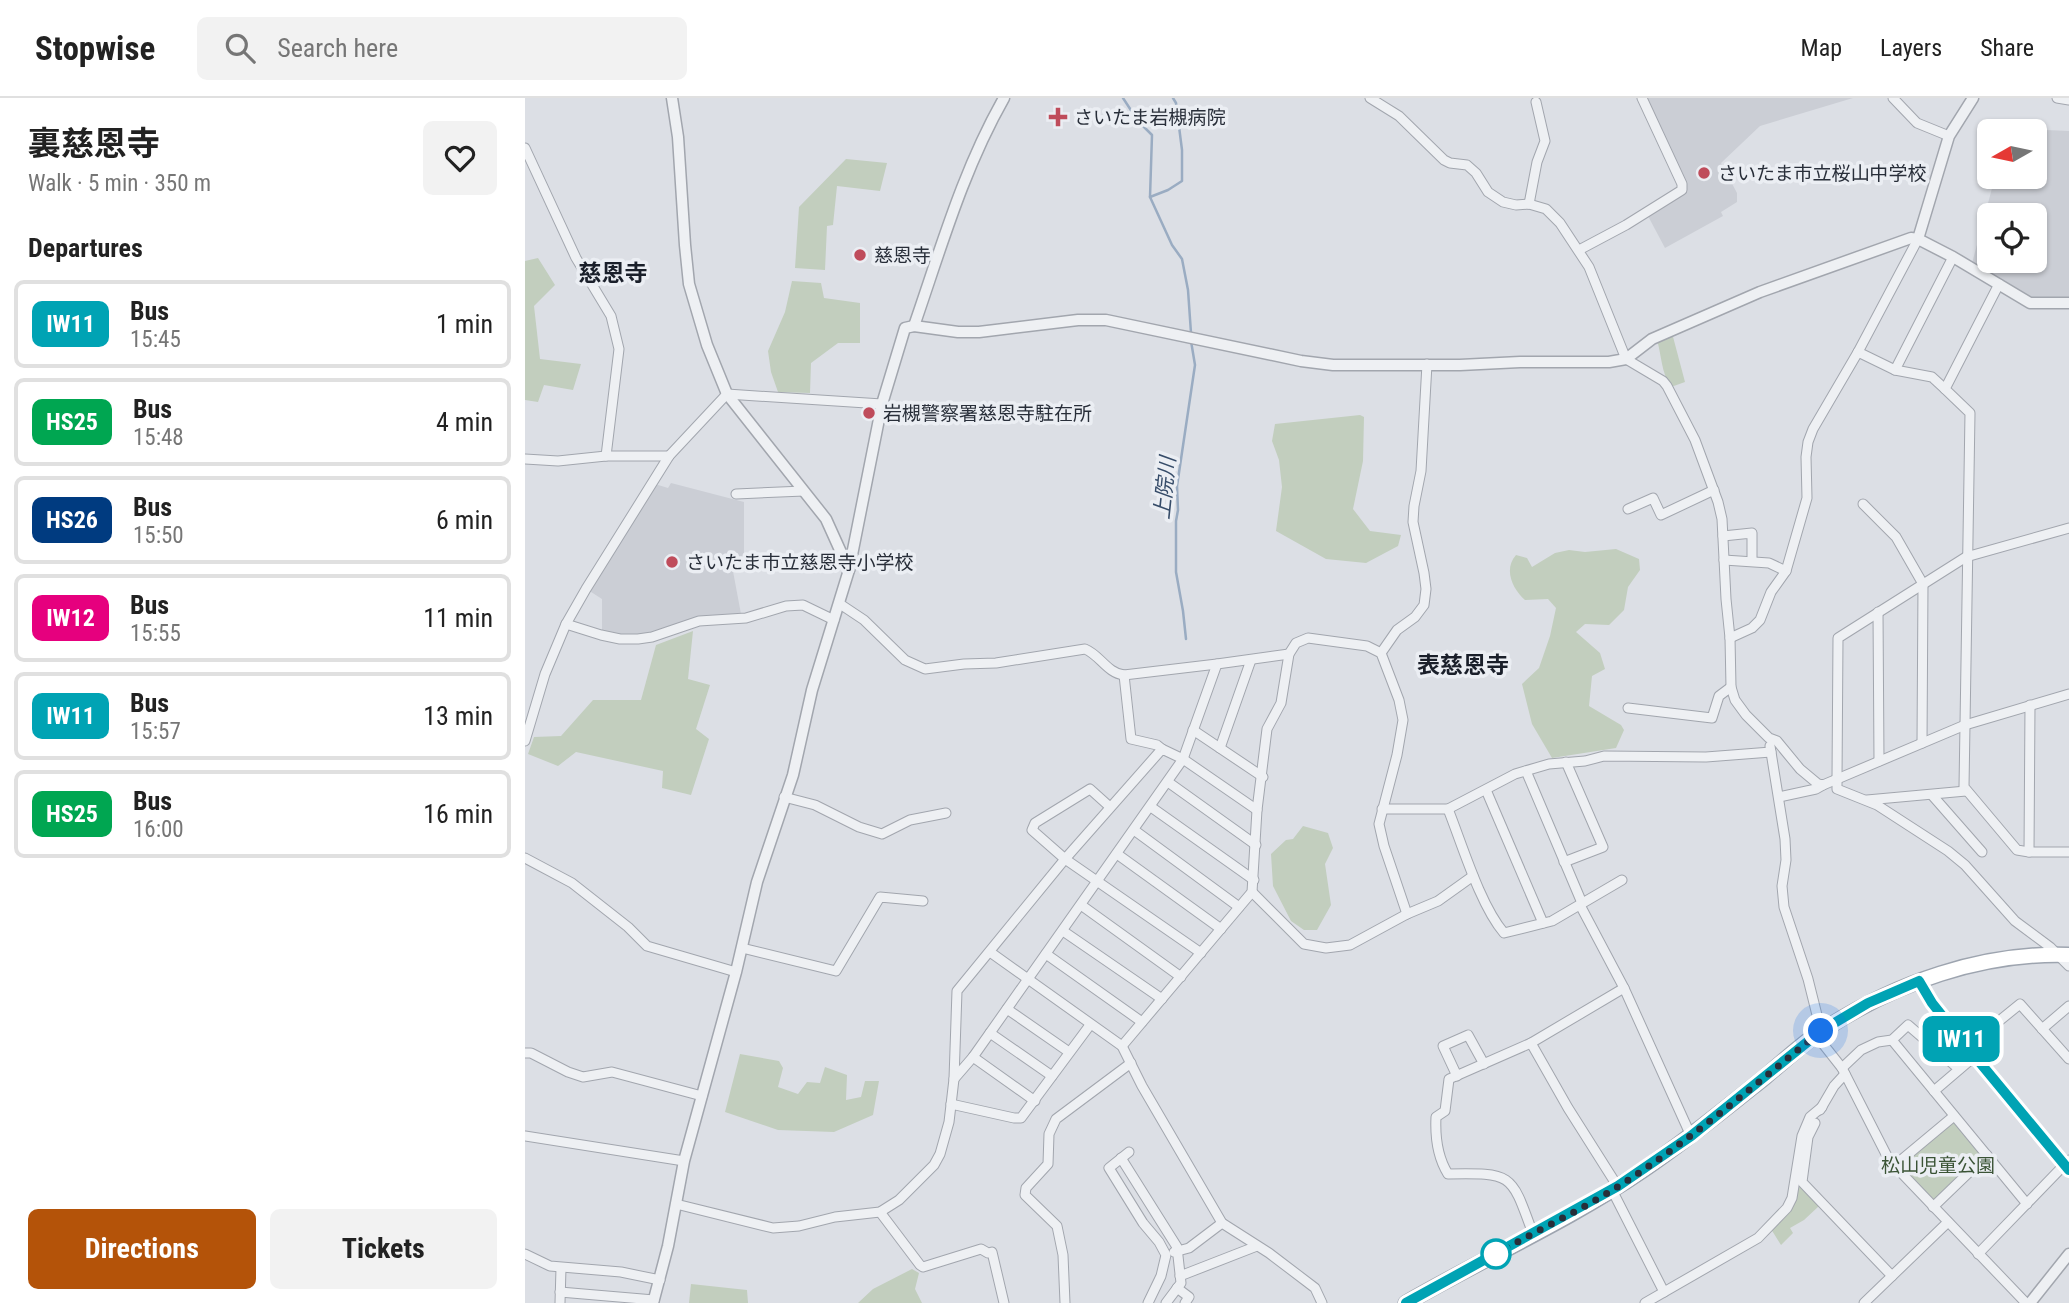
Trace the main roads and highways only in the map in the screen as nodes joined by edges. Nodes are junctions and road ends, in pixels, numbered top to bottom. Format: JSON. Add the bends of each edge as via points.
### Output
{"nodes":[{"id":1,"x":2063,"y":955,"type":"edge"},
{"id":2,"x":1406,"y":1303,"type":"edge"}],
"edges":[{"from":1,"to":2,"type":"main road","via":[[1975,965],[1919,981],[1868,1003],[1818,1033],[1691,1136],[1615,1188]]}]}
